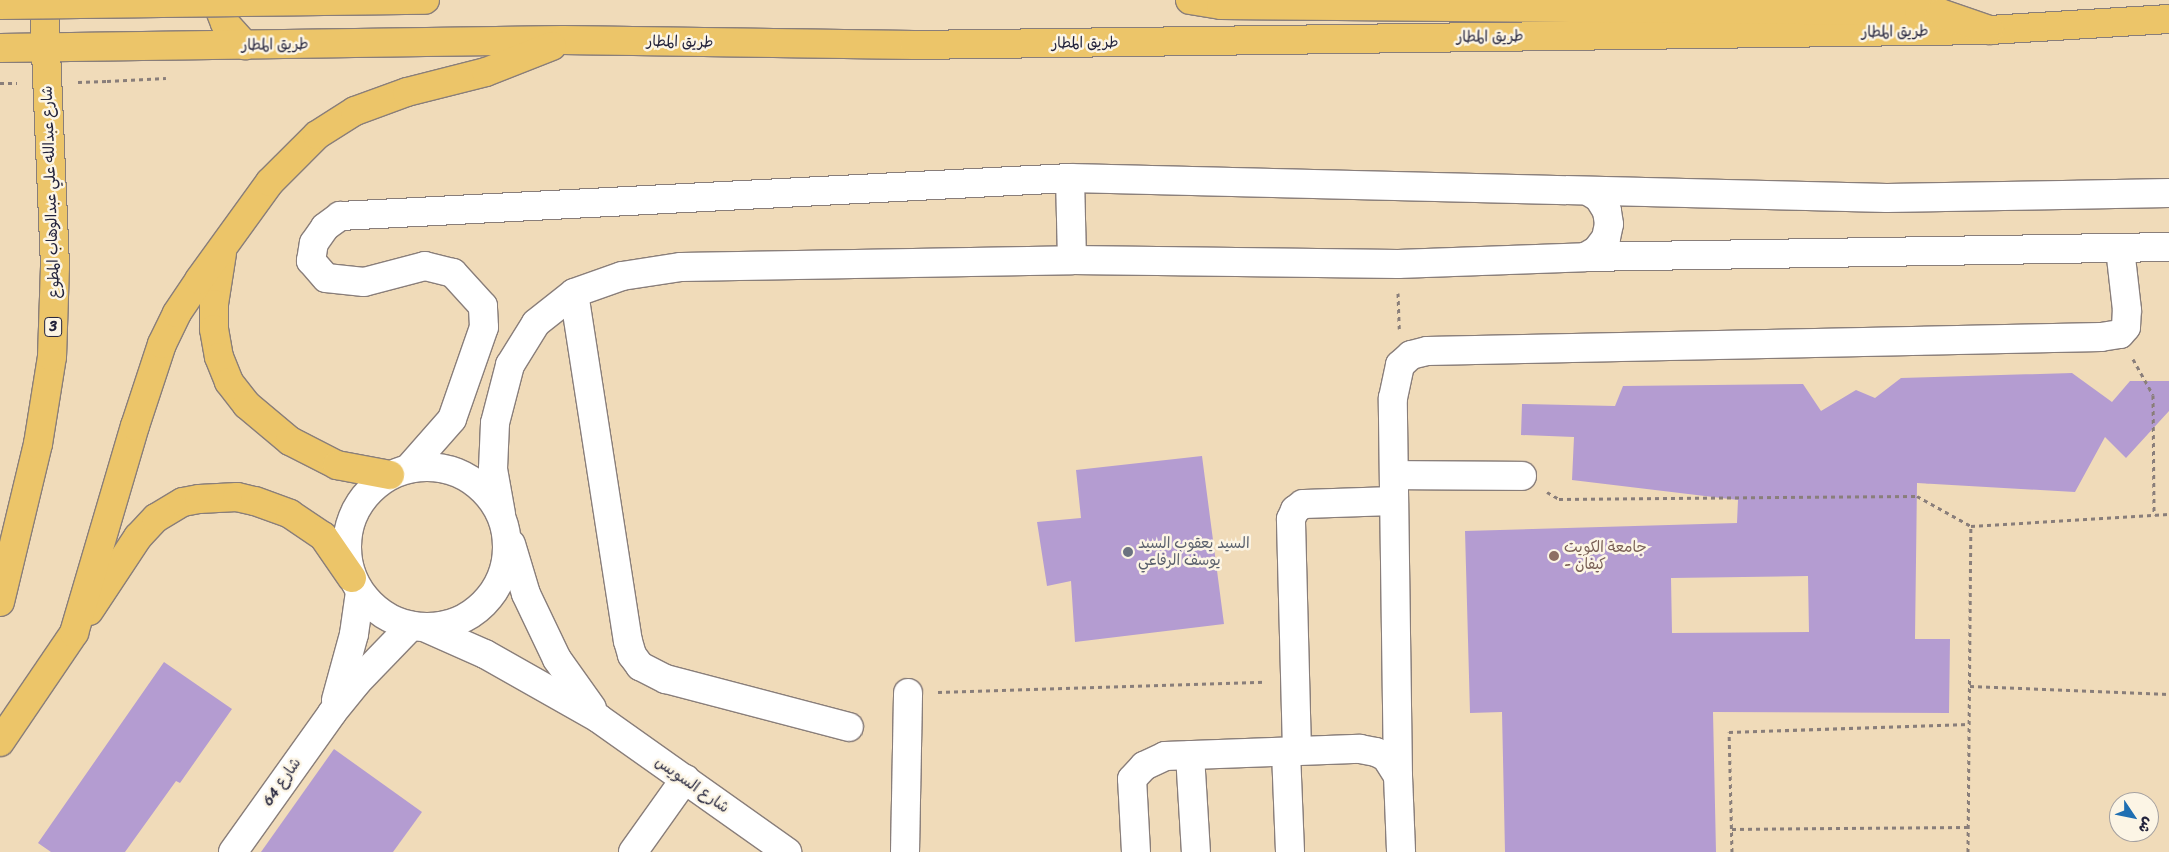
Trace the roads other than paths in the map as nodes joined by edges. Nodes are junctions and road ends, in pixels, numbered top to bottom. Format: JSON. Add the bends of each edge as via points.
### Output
{"nodes":[{"id":1,"x":44,"y":0,"type":"edge"},
{"id":2,"x":216,"y":0,"type":"edge"},
{"id":3,"x":426,"y":0,"type":"edge"},
{"id":4,"x":1190,"y":0,"type":"edge"},
{"id":5,"x":0,"y":5,"type":"edge"},
{"id":6,"x":2169,"y":19,"type":"edge"},
{"id":7,"x":1989,"y":30,"type":"junction"},
{"id":8,"x":563,"y":40,"type":"junction"},
{"id":9,"x":245,"y":45,"type":"junction"},
{"id":10,"x":45,"y":47,"type":"junction"},
{"id":11,"x":0,"y":48,"type":"edge"},
{"id":12,"x":1070,"y":178,"type":"junction"},
{"id":13,"x":1588,"y":191,"type":"junction"},
{"id":14,"x":2169,"y":193,"type":"edge"},
{"id":15,"x":223,"y":246,"type":"junction"},
{"id":16,"x":2169,"y":247,"type":"edge"},
{"id":17,"x":2120,"y":249,"type":"junction"},
{"id":18,"x":1585,"y":257,"type":"junction"},
{"id":19,"x":1072,"y":260,"type":"junction"},
{"id":20,"x":574,"y":293,"type":"junction"},
{"id":21,"x":400,"y":472,"type":"junction"},
{"id":22,"x":1522,"y":476,"type":"road end"},
{"id":23,"x":1394,"y":488,"type":"junction"},
{"id":24,"x":503,"y":520,"type":"junction"},
{"id":25,"x":356,"y":585,"type":"junction"},
{"id":26,"x":0,"y":602,"type":"edge"},
{"id":27,"x":419,"y":627,"type":"junction"},
{"id":28,"x":74,"y":632,"type":"junction"},
{"id":29,"x":908,"y":693,"type":"road end"},
{"id":30,"x":332,"y":713,"type":"junction"},
{"id":31,"x":598,"y":718,"type":"junction"},
{"id":32,"x":849,"y":727,"type":"dead end"},
{"id":33,"x":0,"y":742,"type":"edge"},
{"id":34,"x":1291,"y":751,"type":"junction"},
{"id":35,"x":1190,"y":755,"type":"junction"},
{"id":36,"x":1398,"y":776,"type":"junction"},
{"id":37,"x":685,"y":779,"type":"junction"},
{"id":38,"x":233,"y":852,"type":"edge"},
{"id":39,"x":633,"y":852,"type":"edge"},
{"id":40,"x":787,"y":852,"type":"edge"},
{"id":41,"x":905,"y":852,"type":"edge"},
{"id":42,"x":1136,"y":852,"type":"edge"},
{"id":43,"x":1196,"y":852,"type":"edge"},
{"id":44,"x":1290,"y":852,"type":"edge"},
{"id":45,"x":1401,"y":852,"type":"edge"}],
"edges":[{"from":1,"to":10,"type":"main road","number":"3"},
{"from":2,"to":9,"type":"main road","via":[[225,23]]},
{"from":3,"to":5,"type":"main road","bridge":true},
{"from":4,"to":7,"type":"main road","via":[[1221,5],[1919,11],[1940,13]]},
{"from":6,"to":7,"type":"main road","name":"طريق المطار"},
{"from":7,"to":8,"type":"main road","name":"طريق المطار","via":[[914,45]]},
{"from":8,"to":9,"type":"main road","name":"طريق المطار"},
{"from":8,"to":15,"type":"main road","via":[[523,59],[408,92],[339,119],[310,141],[270,182]]},
{"from":9,"to":10,"type":"main road","name":"طريق المطار"},
{"from":10,"to":11,"type":"main road","name":"طريق المطار"},
{"from":10,"to":26,"type":"main road","name":"شارع عبدالله علي عبدالوهاب المطوع","number":"3","via":[[55,266],[52,357],[38,444]]},
{"from":12,"to":13,"type":"street"},
{"from":12,"to":19,"type":"street"},
{"from":12,"to":21,"type":"street","via":[[340,216],[325,227],[314,244],[311,261],[326,278],[364,282],[425,266],[453,273],[483,306],[484,326],[452,419]]},
{"from":13,"to":14,"type":"street","via":[[1887,198]]},
{"from":13,"to":18,"type":"street","via":[[1599,198],[1607,211],[1609,224],[1606,238],[1597,250]]},
{"from":15,"to":21,"type":"main road","via":[[214,304],[214,329],[219,357],[230,382],[247,405],[290,441],[337,465]]},
{"from":15,"to":28,"type":"main road","via":[[178,313],[162,344]]},
{"from":16,"to":17,"type":"street"},
{"from":17,"to":18,"type":"street"},
{"from":17,"to":23,"type":"street","via":[[2126,327],[2120,334],[2101,337],[1427,351],[1411,355],[1400,365],[1393,398]]},
{"from":18,"to":19,"type":"street","via":[[1398,264]]},
{"from":19,"to":20,"type":"street","via":[[681,267],[622,276]]},
{"from":20,"to":24,"type":"street","via":[[536,324],[510,365],[495,423],[493,469]]},
{"from":20,"to":32,"type":"street","via":[[632,655],[640,666],[666,679]]},
{"from":21,"to":24,"type":"street","via":[[432,466],[473,480],[490,495]]},
{"from":21,"to":25,"type":"street","via":[[367,494],[351,520],[347,549]]},
{"from":22,"to":23,"type":"street"},
{"from":23,"to":34,"type":"street","via":[[1303,504],[1291,519],[1295,681]]},
{"from":23,"to":36,"type":"street"},
{"from":24,"to":27,"type":"street","via":[[507,555],[504,571],[491,596],[468,617],[440,627]]},
{"from":24,"to":31,"type":"street","name":"شارع السويس","via":[[526,594],[557,659]]},
{"from":25,"to":27,"type":"street","via":[[382,615]]},
{"from":25,"to":28,"type":"main road","via":[[323,536],[290,514],[237,497],[199,499],[170,508],[138,537]]},
{"from":25,"to":30,"type":"street","name":"شارع 64","via":[[348,658]]},
{"from":27,"to":30,"type":"street","name":"شارع 64","via":[[370,668]]},
{"from":27,"to":31,"type":"street","name":"شارع السويس","via":[[485,654]]},
{"from":28,"to":33,"type":"main road"},
{"from":29,"to":41,"type":"street"},
{"from":30,"to":38,"type":"street","name":"شارع 64"},
{"from":31,"to":37,"type":"street","name":"شارع السويس"},
{"from":34,"to":35,"type":"street"},
{"from":34,"to":36,"type":"street","via":[[1360,749],[1376,752],[1386,757]]},
{"from":34,"to":44,"type":"street"},
{"from":35,"to":42,"type":"street","via":[[1165,756],[1144,766],[1132,779]]},
{"from":35,"to":43,"type":"street"},
{"from":36,"to":45,"type":"street"},
{"from":37,"to":39,"type":"street"},
{"from":37,"to":40,"type":"street","name":"شارع السويس"}]}
